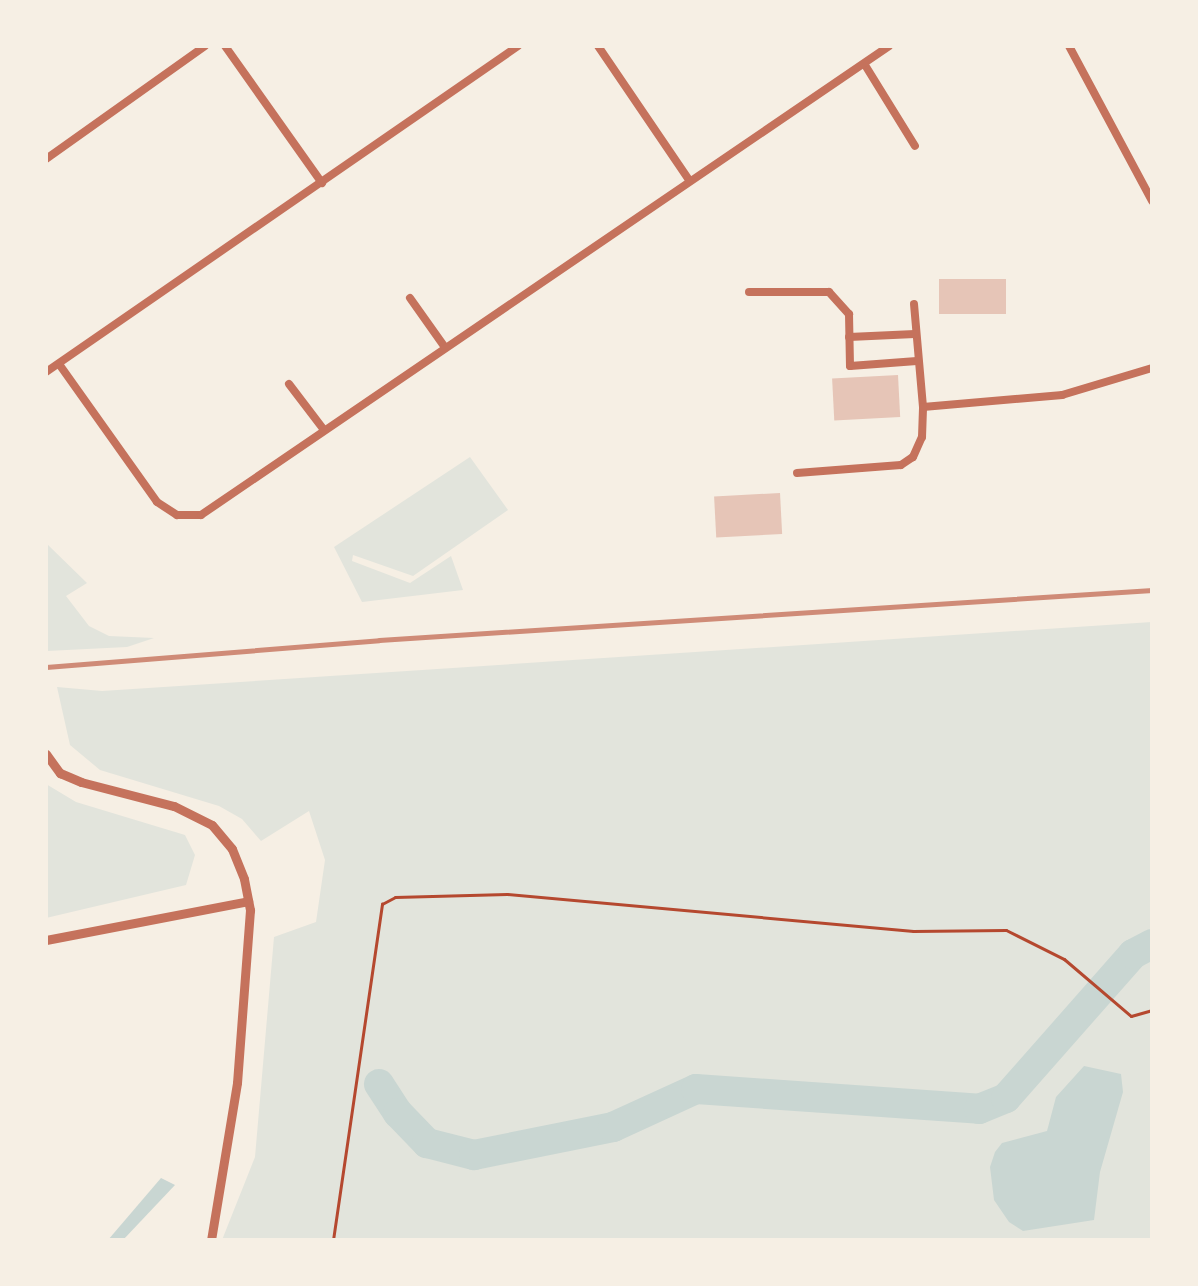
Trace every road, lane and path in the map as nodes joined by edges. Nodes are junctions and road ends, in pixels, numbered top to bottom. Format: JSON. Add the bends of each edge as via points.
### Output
{"nodes":[{"id":1,"x":205,"y":46,"type":"edge"},
{"id":2,"x":225,"y":46,"type":"edge"},
{"id":3,"x":518,"y":46,"type":"edge"},
{"id":4,"x":598,"y":46,"type":"edge"},
{"id":5,"x":889,"y":46,"type":"edge"},
{"id":6,"x":1069,"y":46,"type":"edge"},
{"id":7,"x":865,"y":65,"type":"junction"},
{"id":8,"x":915,"y":146,"type":"dead end"},
{"id":9,"x":46,"y":159,"type":"edge"},
{"id":10,"x":689,"y":180,"type":"junction"},
{"id":11,"x":322,"y":183,"type":"junction"},
{"id":12,"x":1152,"y":201,"type":"edge"},
{"id":13,"x":749,"y":292,"type":"dead end"},
{"id":14,"x":410,"y":298,"type":"dead end"},
{"id":15,"x":914,"y":304,"type":"dead end"},
{"id":16,"x":915,"y":334,"type":"junction"},
{"id":17,"x":849,"y":337,"type":"junction"},
{"id":18,"x":444,"y":346,"type":"junction"},
{"id":19,"x":917,"y":361,"type":"junction"},
{"id":20,"x":59,"y":364,"type":"junction"},
{"id":21,"x":1152,"y":368,"type":"edge"},
{"id":22,"x":46,"y":372,"type":"edge"},
{"id":23,"x":289,"y":384,"type":"dead end"},
{"id":24,"x":923,"y":407,"type":"junction"},
{"id":25,"x":324,"y":430,"type":"junction"},
{"id":26,"x":797,"y":473,"type":"dead end"},
{"id":27,"x":46,"y":754,"type":"edge"},
{"id":28,"x":248,"y":901,"type":"junction"},
{"id":29,"x":46,"y":940,"type":"edge"},
{"id":30,"x":1152,"y":1010,"type":"edge"},
{"id":31,"x":211,"y":1240,"type":"edge"},
{"id":32,"x":333,"y":1240,"type":"edge"}],
"edges":[{"from":1,"to":9,"type":"street"},
{"from":2,"to":11,"type":"street"},
{"from":3,"to":11,"type":"street"},
{"from":4,"to":10,"type":"street"},
{"from":5,"to":7,"type":"street"},
{"from":6,"to":12,"type":"street"},
{"from":7,"to":8,"type":"street"},
{"from":7,"to":10,"type":"street"},
{"from":10,"to":18,"type":"street","via":[[562,271]]},
{"from":11,"to":20,"type":"street"},
{"from":13,"to":17,"type":"street","via":[[829,292],[849,314]]},
{"from":14,"to":18,"type":"street"},
{"from":15,"to":16,"type":"street"},
{"from":16,"to":17,"type":"street"},
{"from":16,"to":19,"type":"street"},
{"from":17,"to":19,"type":"street","via":[[850,366]]},
{"from":18,"to":25,"type":"street"},
{"from":19,"to":24,"type":"street"},
{"from":20,"to":22,"type":"street"},
{"from":20,"to":25,"type":"street","via":[[157,502],[177,515],[201,515]]},
{"from":21,"to":24,"type":"street","via":[[1062,395]]},
{"from":23,"to":25,"type":"street"},
{"from":24,"to":26,"type":"street","via":[[922,437],[913,457],[901,465]]},
{"from":27,"to":28,"type":"street","via":[[60,773],[81,782],[174,806],[212,825],[232,849]]},
{"from":28,"to":29,"type":"street"},
{"from":28,"to":31,"type":"street","via":[[237,1083]]},
{"from":30,"to":32,"type":"path","via":[[1131,1016],[1064,959],[1006,930],[913,931],[507,894],[395,897],[382,904]]}]}
